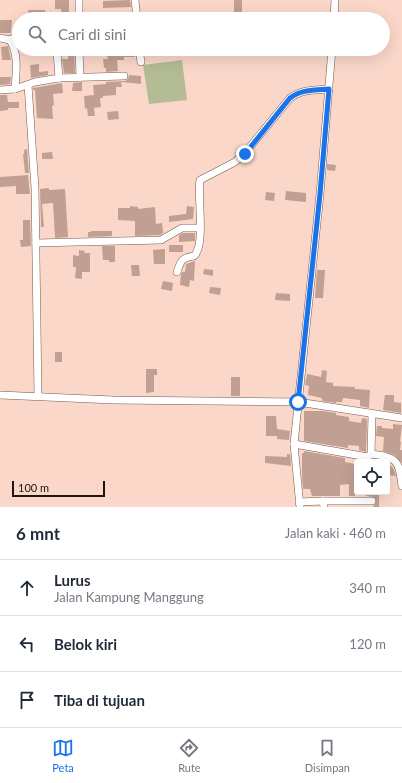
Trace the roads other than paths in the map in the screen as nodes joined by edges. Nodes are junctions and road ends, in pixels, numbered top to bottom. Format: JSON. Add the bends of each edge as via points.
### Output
{"nodes":[{"id":1,"x":79,"y":0,"type":"edge"},
{"id":2,"x":135,"y":0,"type":"edge"},
{"id":3,"x":335,"y":0,"type":"edge"},
{"id":4,"x":79,"y":12,"type":"edge"},
{"id":5,"x":136,"y":12,"type":"edge"},
{"id":6,"x":334,"y":12,"type":"edge"},
{"id":7,"x":0,"y":38,"type":"edge"},
{"id":8,"x":10,"y":40,"type":"joint"},
{"id":9,"x":12,"y":43,"type":"edge"},
{"id":10,"x":16,"y":56,"type":"edge"},
{"id":11,"x":57,"y":56,"type":"edge"},
{"id":12,"x":79,"y":56,"type":"edge"},
{"id":13,"x":140,"y":56,"type":"edge"},
{"id":14,"x":331,"y":56,"type":"edge"},
{"id":15,"x":140,"y":62,"type":"dead end"},
{"id":16,"x":124,"y":76,"type":"dead end"},
{"id":17,"x":80,"y":77,"type":"junction"},
{"id":18,"x":59,"y":78,"type":"junction"},
{"id":19,"x":28,"y":85,"type":"junction"},
{"id":20,"x":15,"y":88,"type":"junction"},
{"id":21,"x":329,"y":89,"type":"junction"},
{"id":22,"x":0,"y":90,"type":"edge"},
{"id":23,"x":200,"y":228,"type":"junction"},
{"id":24,"x":36,"y":242,"type":"junction"},
{"id":25,"x":177,"y":272,"type":"dead end"},
{"id":26,"x":0,"y":395,"type":"edge"},
{"id":27,"x":38,"y":396,"type":"junction"},
{"id":28,"x":298,"y":402,"type":"junction"},
{"id":29,"x":372,"y":414,"type":"junction"},
{"id":30,"x":402,"y":418,"type":"edge"},
{"id":31,"x":294,"y":444,"type":"junction"},
{"id":32,"x":371,"y":454,"type":"junction"},
{"id":33,"x":402,"y":486,"type":"edge"},
{"id":34,"x":372,"y":502,"type":"dead end"},
{"id":35,"x":300,"y":504,"type":"edge"},
{"id":36,"x":324,"y":504,"type":"edge"}],
"edges":[{"from":1,"to":4,"type":"street"},
{"from":2,"to":5,"type":"street"},
{"from":3,"to":6,"type":"street"},
{"from":7,"to":8,"type":"street"},
{"from":8,"to":9,"type":"street"},
{"from":10,"to":20,"type":"street"},
{"from":11,"to":18,"type":"street"},
{"from":12,"to":17,"type":"street"},
{"from":13,"to":15,"type":"street"},
{"from":14,"to":21,"type":"street"},
{"from":16,"to":17,"type":"street"},
{"from":17,"to":18,"type":"street"},
{"from":18,"to":19,"type":"street"},
{"from":19,"to":20,"type":"street"},
{"from":19,"to":24,"type":"street"},
{"from":20,"to":22,"type":"street"},
{"from":21,"to":23,"type":"street","via":[[297,93],[290,98],[245,154],[200,180]]},
{"from":21,"to":28,"type":"street"},
{"from":23,"to":24,"type":"street","via":[[182,228],[162,240]]},
{"from":23,"to":25,"type":"street","via":[[198,251],[194,256],[183,259]]},
{"from":24,"to":27,"type":"street"},
{"from":26,"to":27,"type":"street"},
{"from":27,"to":28,"type":"street","via":[[113,400]]},
{"from":28,"to":29,"type":"street"},
{"from":28,"to":31,"type":"street"},
{"from":29,"to":30,"type":"street"},
{"from":29,"to":32,"type":"street"},
{"from":31,"to":32,"type":"street","via":[[367,457]]},
{"from":31,"to":35,"type":"street"},
{"from":32,"to":33,"type":"street","via":[[387,457],[399,465]]},
{"from":34,"to":36,"type":"street"},
{"from":35,"to":36,"type":"street"}]}
